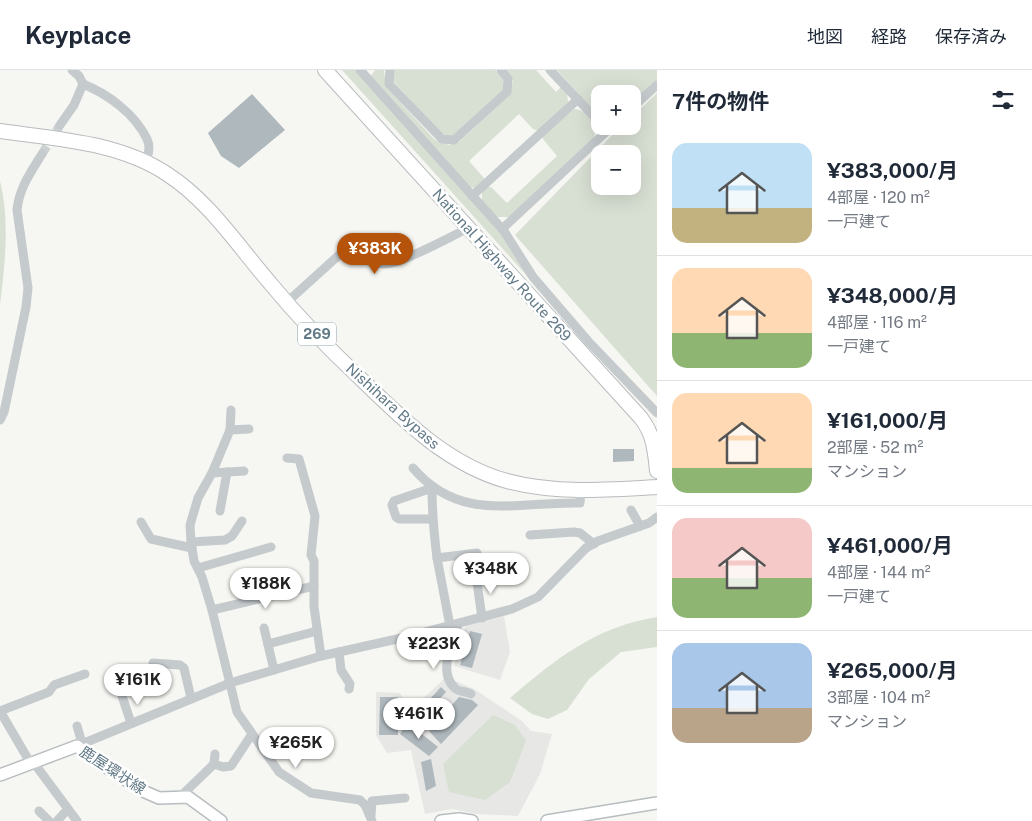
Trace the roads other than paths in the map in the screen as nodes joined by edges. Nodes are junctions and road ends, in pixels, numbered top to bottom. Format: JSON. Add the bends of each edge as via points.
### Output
{"nodes":[{"id":1,"x":72,"y":70,"type":"edge"},
{"id":2,"x":324,"y":70,"type":"edge"},
{"id":3,"x":360,"y":70,"type":"edge"},
{"id":4,"x":390,"y":70,"type":"edge"},
{"id":5,"x":501,"y":70,"type":"edge"},
{"id":6,"x":550,"y":70,"type":"edge"},
{"id":7,"x":83,"y":84,"type":"junction"},
{"id":8,"x":657,"y":86,"type":"edge"},
{"id":9,"x":578,"y":99,"type":"junction"},
{"id":10,"x":641,"y":100,"type":"edge"},
{"id":11,"x":591,"y":113,"type":"edge"},
{"id":12,"x":60,"y":125,"type":"tunnel mouth"},
{"id":13,"x":0,"y":131,"type":"edge"},
{"id":14,"x":600,"y":135,"type":"edge"},
{"id":15,"x":42,"y":154,"type":"tunnel mouth"},
{"id":16,"x":146,"y":162,"type":"junction"},
{"id":17,"x":472,"y":196,"type":"junction"},
{"id":18,"x":469,"y":228,"type":"junction"},
{"id":19,"x":502,"y":229,"type":"junction"},
{"id":20,"x":286,"y":303,"type":"junction"},
{"id":21,"x":231,"y":410,"type":"dead end"},
{"id":22,"x":657,"y":413,"type":"edge"},
{"id":23,"x":0,"y":420,"type":"edge"},
{"id":24,"x":249,"y":429,"type":"dead end"},
{"id":25,"x":230,"y":430,"type":"junction"},
{"id":26,"x":287,"y":458,"type":"dead end"},
{"id":27,"x":413,"y":468,"type":"dead end"},
{"id":28,"x":244,"y":471,"type":"dead end"},
{"id":29,"x":657,"y":471,"type":"edge"},
{"id":30,"x":227,"y":472,"type":"junction"},
{"id":31,"x":212,"y":473,"type":"junction"},
{"id":32,"x":657,"y":487,"type":"edge"},
{"id":33,"x":432,"y":488,"type":"junction"},
{"id":34,"x":581,"y":489,"type":"junction"},
{"id":35,"x":631,"y":510,"type":"dead end"},
{"id":36,"x":220,"y":511,"type":"dead end"},
{"id":37,"x":657,"y":517,"type":"edge"},
{"id":38,"x":432,"y":519,"type":"junction"},
{"id":39,"x":141,"y":522,"type":"dead end"},
{"id":40,"x":242,"y":522,"type":"dead end"},
{"id":41,"x":640,"y":526,"type":"junction"},
{"id":42,"x":530,"y":535,"type":"dead end"},
{"id":43,"x":594,"y":544,"type":"junction"},
{"id":44,"x":191,"y":545,"type":"junction"},
{"id":45,"x":271,"y":546,"type":"dead end"},
{"id":46,"x":477,"y":553,"type":"dead end"},
{"id":47,"x":437,"y":558,"type":"junction"},
{"id":48,"x":198,"y":568,"type":"junction"},
{"id":49,"x":476,"y":575,"type":"dead end"},
{"id":50,"x":314,"y":586,"type":"junction"},
{"id":51,"x":212,"y":610,"type":"junction"},
{"id":52,"x":482,"y":618,"type":"junction"},
{"id":53,"x":454,"y":625,"type":"junction"},
{"id":54,"x":264,"y":628,"type":"dead end"},
{"id":55,"x":317,"y":631,"type":"junction"},
{"id":56,"x":268,"y":644,"type":"junction"},
{"id":57,"x":339,"y":652,"type":"junction"},
{"id":58,"x":320,"y":656,"type":"junction"},
{"id":59,"x":153,"y":663,"type":"dead end"},
{"id":60,"x":274,"y":670,"type":"junction"},
{"id":61,"x":85,"y":674,"type":"dead end"},
{"id":62,"x":230,"y":683,"type":"junction"},
{"id":63,"x":349,"y":689,"type":"dead end"},
{"id":64,"x":471,"y":694,"type":"dead end"},
{"id":65,"x":122,"y":696,"type":"dead end"},
{"id":66,"x":190,"y":698,"type":"junction"},
{"id":67,"x":0,"y":711,"type":"edge"},
{"id":68,"x":130,"y":723,"type":"junction"},
{"id":69,"x":77,"y":726,"type":"dead end"},
{"id":70,"x":252,"y":734,"type":"junction"},
{"id":71,"x":80,"y":744,"type":"junction"},
{"id":72,"x":215,"y":754,"type":"dead end"},
{"id":73,"x":32,"y":763,"type":"junction"},
{"id":74,"x":214,"y":764,"type":"junction"},
{"id":75,"x":0,"y":775,"type":"edge"},
{"id":76,"x":182,"y":796,"type":"junction"},
{"id":77,"x":405,"y":798,"type":"dead end"},
{"id":78,"x":657,"y":803,"type":"edge"},
{"id":79,"x":68,"y":809,"type":"junction"},
{"id":80,"x":39,"y":811,"type":"dead end"},
{"id":81,"x":48,"y":821,"type":"edge"},
{"id":82,"x":57,"y":821,"type":"edge"},
{"id":83,"x":77,"y":821,"type":"edge"},
{"id":84,"x":221,"y":821,"type":"edge"},
{"id":85,"x":372,"y":821,"type":"edge"},
{"id":86,"x":441,"y":821,"type":"edge"},
{"id":87,"x":472,"y":821,"type":"edge"},
{"id":88,"x":547,"y":821,"type":"edge"}],
"edges":[{"from":1,"to":7,"type":"street","via":[[80,76]]},
{"from":2,"to":18,"type":"highway","name":"National Highway Route 269"},
{"from":3,"to":17,"type":"street"},
{"from":4,"to":5,"type":"street","via":[[389,84],[442,139],[450,141],[507,92],[508,79]]},
{"from":6,"to":9,"type":"street"},
{"from":7,"to":12,"type":"street"},
{"from":7,"to":16,"type":"street","via":[[107,96],[130,116],[148,139],[150,150]]},
{"from":8,"to":10,"type":"street"},
{"from":9,"to":11,"type":"street"},
{"from":9,"to":17,"type":"street"},
{"from":13,"to":16,"type":"highway","name":"Nishihara Bypass","number":"269","via":[[84,143]]},
{"from":14,"to":19,"type":"street"},
{"from":15,"to":23,"type":"street","via":[[18,198],[28,288]]},
{"from":16,"to":20,"type":"highway","name":"Nishihara Bypass","number":"269","via":[[166,173],[198,200]]},
{"from":17,"to":19,"type":"street"},
{"from":18,"to":20,"type":"street","via":[[392,264],[378,263],[350,246]]},
{"from":18,"to":29,"type":"highway","name":"National Highway Route 269","via":[[642,418],[654,441]]},
{"from":19,"to":22,"type":"street","via":[[533,278]]},
{"from":20,"to":34,"type":"highway","name":"Nishihara Bypass","number":"269","via":[[374,392],[444,452],[478,471],[507,482]]},
{"from":21,"to":25,"type":"street"},
{"from":24,"to":25,"type":"street"},
{"from":25,"to":31,"type":"street"},
{"from":26,"to":50,"type":"street","via":[[299,459],[315,516],[311,555]]},
{"from":27,"to":33,"type":"street"},
{"from":28,"to":30,"type":"street"},
{"from":30,"to":31,"type":"street"},
{"from":30,"to":36,"type":"street"},
{"from":31,"to":44,"type":"street","via":[[198,498],[190,525]]},
{"from":32,"to":34,"type":"highway","name":"Nishihara Bypass","number":"269"},
{"from":33,"to":34,"type":"street","via":[[473,505],[514,508],[560,502],[580,503]]},
{"from":33,"to":38,"type":"street"},
{"from":33,"to":38,"type":"street","via":[[394,501],[392,505],[399,519]]},
{"from":35,"to":41,"type":"street"},
{"from":37,"to":41,"type":"street"},
{"from":38,"to":47,"type":"street"},
{"from":39,"to":44,"type":"street","via":[[151,539]]},
{"from":40,"to":44,"type":"street","via":[[225,540]]},
{"from":41,"to":43,"type":"street"},
{"from":42,"to":43,"type":"street","via":[[574,532]]},
{"from":43,"to":52,"type":"street","via":[[575,558],[538,597]]},
{"from":44,"to":48,"type":"street"},
{"from":45,"to":48,"type":"street"},
{"from":46,"to":47,"type":"street"},
{"from":47,"to":53,"type":"street"},
{"from":48,"to":51,"type":"street"},
{"from":49,"to":52,"type":"street"},
{"from":50,"to":51,"type":"street"},
{"from":50,"to":55,"type":"street"},
{"from":51,"to":62,"type":"street"},
{"from":52,"to":53,"type":"street"},
{"from":53,"to":57,"type":"street"},
{"from":53,"to":64,"type":"street","via":[[446,668],[452,685],[458,691]]},
{"from":54,"to":56,"type":"street"},
{"from":55,"to":56,"type":"street"},
{"from":55,"to":58,"type":"street"},
{"from":56,"to":60,"type":"street"},
{"from":57,"to":58,"type":"street"},
{"from":57,"to":63,"type":"street","via":[[341,670],[349,679]]},
{"from":58,"to":60,"type":"street"},
{"from":59,"to":66,"type":"street","via":[[184,668]]},
{"from":60,"to":62,"type":"street"},
{"from":61,"to":67,"type":"street"},
{"from":62,"to":66,"type":"street"},
{"from":62,"to":70,"type":"street","via":[[237,712]]},
{"from":65,"to":68,"type":"street"},
{"from":66,"to":68,"type":"street"},
{"from":67,"to":73,"type":"street"},
{"from":68,"to":71,"type":"street"},
{"from":69,"to":71,"type":"street"},
{"from":70,"to":74,"type":"street","via":[[231,766]]},
{"from":70,"to":85,"type":"street","via":[[279,772],[311,792],[360,800]]},
{"from":71,"to":73,"type":"main road","name":"鹿屋環状線"},
{"from":71,"to":76,"type":"main road","name":"鹿屋環状線","via":[[89,756],[143,791],[159,798]]},
{"from":72,"to":74,"type":"street"},
{"from":73,"to":75,"type":"main road","name":"鹿屋環状線"},
{"from":73,"to":79,"type":"street"},
{"from":74,"to":76,"type":"street"},
{"from":76,"to":84,"type":"main road","via":[[196,801]]},
{"from":77,"to":85,"type":"street","via":[[372,801]]},
{"from":78,"to":88,"type":"main road"},
{"from":79,"to":82,"type":"street"},
{"from":79,"to":83,"type":"street"},
{"from":80,"to":81,"type":"street"},
{"from":86,"to":87,"type":"main road"}]}
